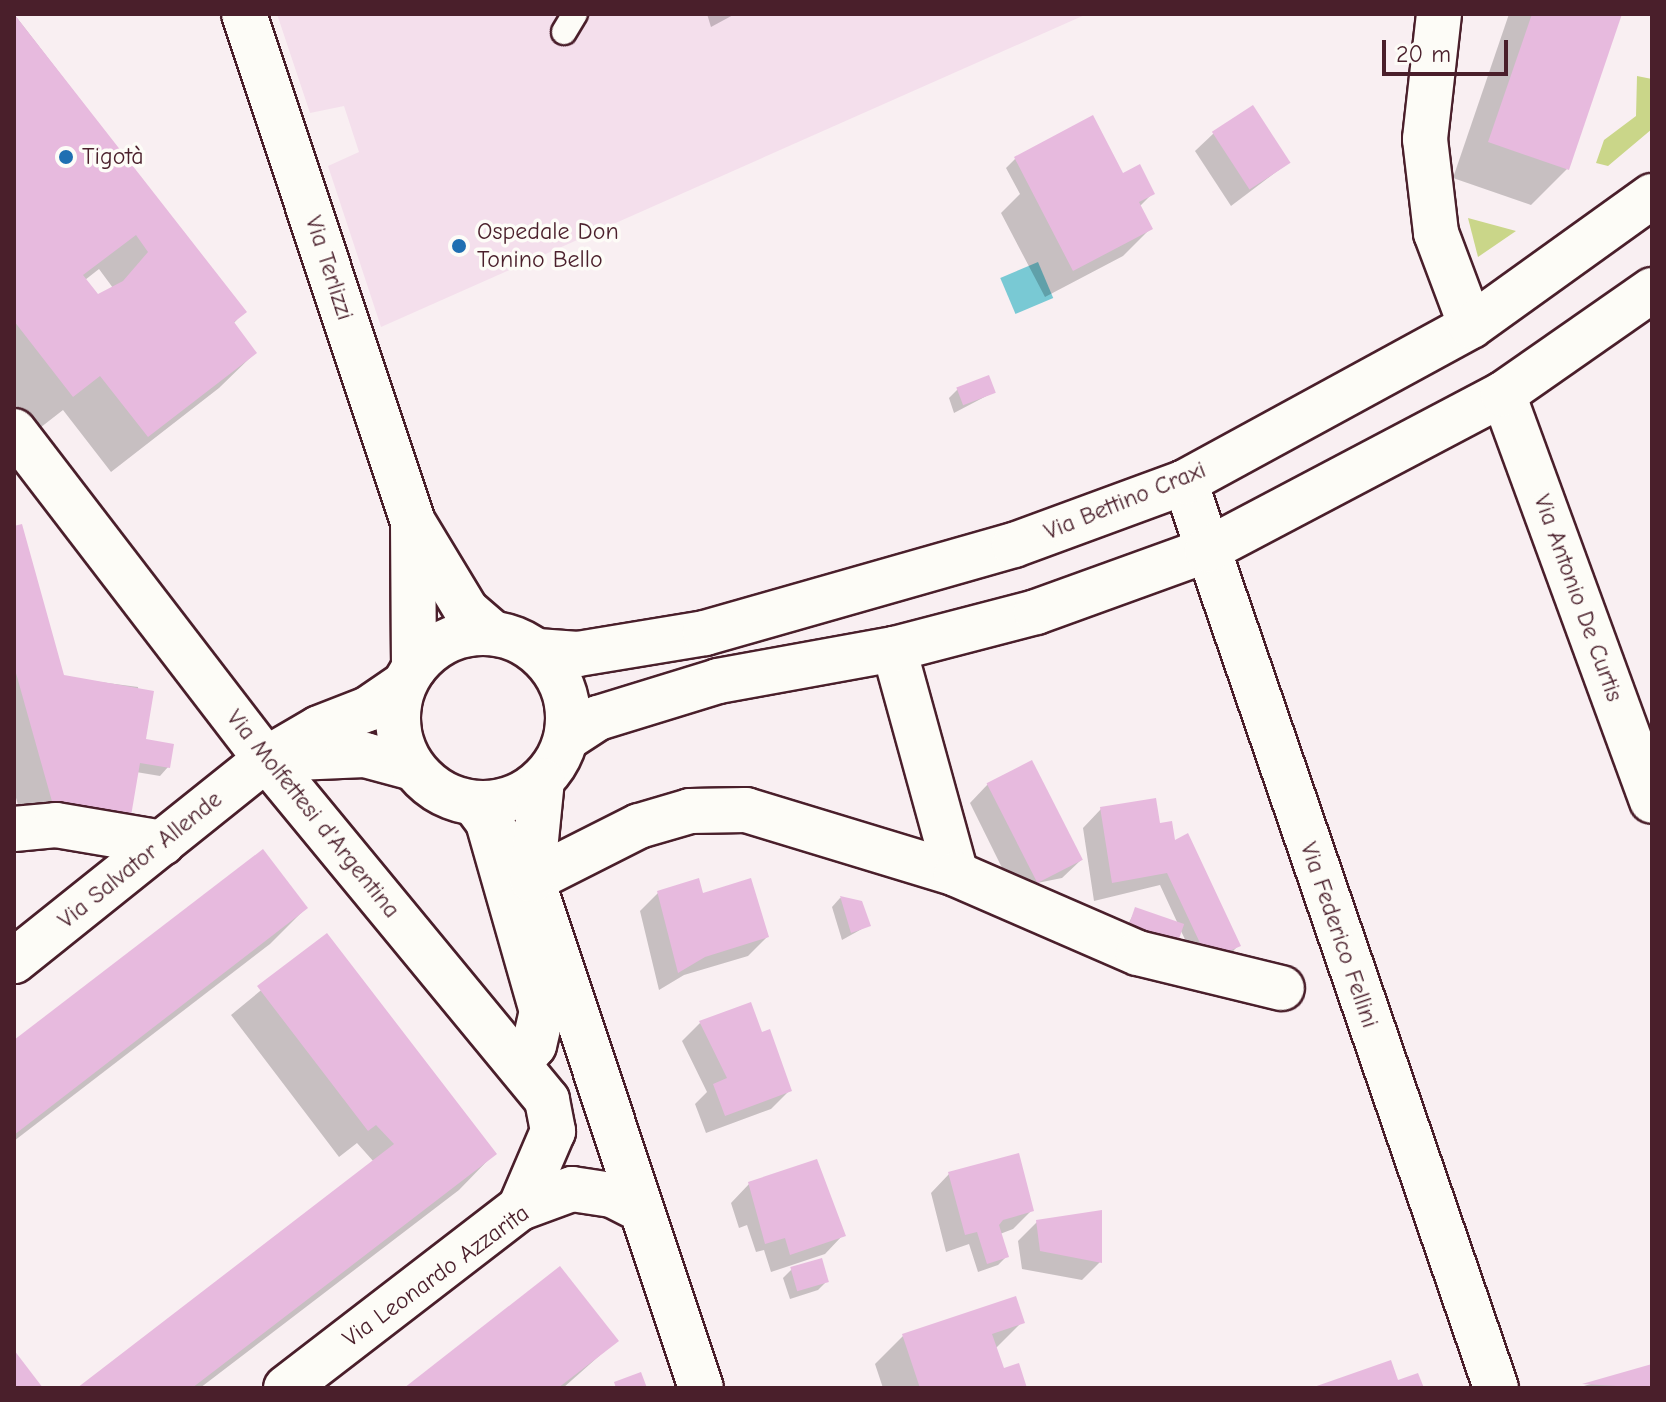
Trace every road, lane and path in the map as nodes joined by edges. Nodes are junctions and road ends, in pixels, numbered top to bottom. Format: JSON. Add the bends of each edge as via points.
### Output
{"nodes":[{"id":1,"x":244,"y":14,"type":"edge"},
{"id":2,"x":1439,"y":14,"type":"edge"},
{"id":3,"x":1652,"y":196,"type":"edge"},
{"id":4,"x":1652,"y":290,"type":"edge"},
{"id":5,"x":1471,"y":326,"type":"junction"},
{"id":6,"x":1503,"y":394,"type":"junction"},
{"id":7,"x":14,"y":431,"type":"edge"},
{"id":8,"x":1185,"y":482,"type":"junction"},
{"id":9,"x":413,"y":522,"type":"junction"},
{"id":10,"x":1207,"y":550,"type":"junction"},
{"id":11,"x":492,"y":633,"type":"junction"},
{"id":12,"x":894,"y":649,"type":"junction"},
{"id":13,"x":537,"y":651,"type":"junction"},
{"id":14,"x":408,"y":676,"type":"junction"},
{"id":15,"x":567,"y":738,"type":"junction"},
{"id":16,"x":266,"y":759,"type":"junction"},
{"id":17,"x":413,"y":768,"type":"junction"},
{"id":18,"x":542,"y":780,"type":"junction"},
{"id":19,"x":1652,"y":801,"type":"edge"},
{"id":20,"x":481,"y":812,"type":"junction"},
{"id":21,"x":14,"y":829,"type":"edge"},
{"id":22,"x":162,"y":843,"type":"junction"},
{"id":23,"x":956,"y":874,"type":"junction"},
{"id":24,"x":532,"y":880,"type":"junction"},
{"id":25,"x":14,"y":961,"type":"edge"},
{"id":26,"x":1282,"y":988,"type":"dead end"},
{"id":27,"x":519,"y":1063,"type":"junction"},
{"id":28,"x":520,"y":1208,"type":"junction"},
{"id":29,"x":641,"y":1210,"type":"junction"},
{"id":30,"x":286,"y":1388,"type":"edge"},
{"id":31,"x":701,"y":1388,"type":"edge"},
{"id":32,"x":1496,"y":1388,"type":"edge"}],
"edges":[{"from":1,"to":9,"type":"street","name":"Via Terlizzi"},
{"from":2,"to":5,"type":"street","via":[[1425,139],[1436,233]]},
{"from":3,"to":5,"type":"street","name":"Via Bettino Craxi"},
{"from":4,"to":6,"type":"street"},
{"from":5,"to":8,"type":"street","name":"Via Bettino Craxi"},
{"from":6,"to":10,"type":"street"},
{"from":6,"to":19,"type":"street","name":"Via Antonio De Curtis"},
{"from":7,"to":16,"type":"street","name":"Via Molfettesi d'Argentina"},
{"from":8,"to":10,"type":"street","name":"Via Federico Fellini"},
{"from":8,"to":13,"type":"street","name":"Via Bettino Craxi","via":[[1014,545],[705,633],[578,654]]},
{"from":9,"to":11,"type":"street","name":"Via Terlizzi","via":[[466,610]]},
{"from":9,"to":14,"type":"street","name":"Via Terlizzi"},
{"from":10,"to":12,"type":"street","via":[[1036,612]]},
{"from":10,"to":32,"type":"street","name":"Via Federico Fellini"},
{"from":11,"to":13,"type":"street"},
{"from":11,"to":14,"type":"street","via":[[467,633],[444,642]]},
{"from":12,"to":15,"type":"street","via":[[718,681],[598,718]]},
{"from":12,"to":23,"type":"street"},
{"from":13,"to":15,"type":"street","via":[[564,690]]},
{"from":14,"to":16,"type":"street","name":"Via Salvator Allende","via":[[368,709],[319,728]]},
{"from":14,"to":17,"type":"street","via":[[397,722]]},
{"from":15,"to":18,"type":"street"},
{"from":16,"to":17,"type":"street","via":[[365,755]]},
{"from":16,"to":22,"type":"street","name":"Via Salvator Allende"},
{"from":16,"to":27,"type":"street","name":"Via Molfettesi d'Argentina"},
{"from":17,"to":20,"type":"street","via":[[451,798]]},
{"from":18,"to":20,"type":"street"},
{"from":18,"to":24,"type":"street"},
{"from":20,"to":24,"type":"street"},
{"from":20,"to":27,"type":"street","via":[[542,1011],[534,1045]]},
{"from":21,"to":22,"type":"street","via":[[56,825]]},
{"from":22,"to":25,"type":"street","name":"Via Salvator Allende"},
{"from":23,"to":24,"type":"street","via":[[746,810],[704,811],[639,826]]},
{"from":23,"to":26,"type":"street","via":[[1138,953]]},
{"from":24,"to":29,"type":"street"},
{"from":27,"to":28,"type":"street","name":"Via Molfettesi d'Argentina","via":[[547,1100],[553,1131]]},
{"from":28,"to":29,"type":"street","name":"Via Leonardo Azzarita","via":[[572,1189],[612,1195]]},
{"from":28,"to":30,"type":"street","name":"Via Leonardo Azzarita"},
{"from":29,"to":31,"type":"street"}]}
